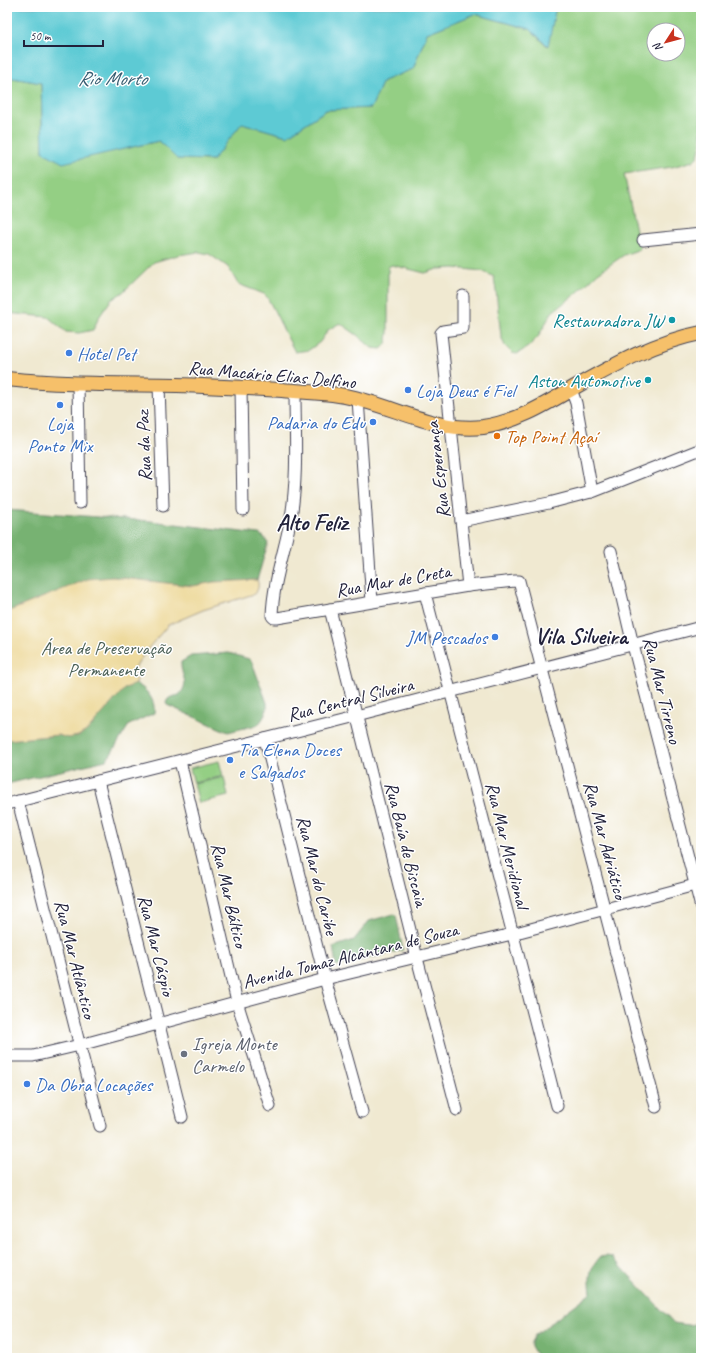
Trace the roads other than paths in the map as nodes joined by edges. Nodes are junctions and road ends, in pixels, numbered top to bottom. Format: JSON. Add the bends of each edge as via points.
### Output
{"nodes":[{"id":1,"x":701,"y":234,"type":"edge"},
{"id":2,"x":643,"y":240,"type":"dead end"},
{"id":3,"x":463,"y":296,"type":"dead end"},
{"id":4,"x":701,"y":333,"type":"edge"},
{"id":5,"x":7,"y":379,"type":"edge"},
{"id":6,"x":78,"y":383,"type":"junction"},
{"id":7,"x":159,"y":385,"type":"junction"},
{"id":8,"x":241,"y":387,"type":"junction"},
{"id":9,"x":571,"y":389,"type":"junction"},
{"id":10,"x":295,"y":391,"type":"junction"},
{"id":11,"x":358,"y":399,"type":"junction"},
{"id":12,"x":450,"y":426,"type":"junction"},
{"id":13,"x":701,"y":449,"type":"edge"},
{"id":14,"x":592,"y":492,"type":"junction"},
{"id":15,"x":80,"y":503,"type":"dead end"},
{"id":16,"x":163,"y":506,"type":"dead end"},
{"id":17,"x":243,"y":510,"type":"dead end"},
{"id":18,"x":461,"y":521,"type":"junction"},
{"id":19,"x":611,"y":552,"type":"dead end"},
{"id":20,"x":520,"y":582,"type":"joint"},
{"id":21,"x":468,"y":586,"type":"junction"},
{"id":22,"x":425,"y":593,"type":"junction"},
{"id":23,"x":372,"y":602,"type":"junction"},
{"id":24,"x":330,"y":609,"type":"junction"},
{"id":25,"x":701,"y":628,"type":"edge"},
{"id":26,"x":633,"y":645,"type":"junction"},
{"id":27,"x":543,"y":668,"type":"junction"},
{"id":28,"x":450,"y":692,"type":"junction"},
{"id":29,"x":356,"y":716,"type":"junction"},
{"id":30,"x":265,"y":739,"type":"junction"},
{"id":31,"x":180,"y":761,"type":"junction"},
{"id":32,"x":98,"y":781,"type":"junction"},
{"id":33,"x":18,"y":801,"type":"junction"},
{"id":34,"x":7,"y":804,"type":"edge"},
{"id":35,"x":698,"y":886,"type":"edge"},
{"id":36,"x":701,"y":907,"type":"edge"},
{"id":37,"x":605,"y":909,"type":"junction"},
{"id":38,"x":512,"y":934,"type":"junction"},
{"id":39,"x":417,"y":958,"type":"junction"},
{"id":40,"x":325,"y":979,"type":"junction"},
{"id":41,"x":237,"y":1002,"type":"junction"},
{"id":42,"x":159,"y":1024,"type":"junction"},
{"id":43,"x":80,"y":1045,"type":"junction"},
{"id":44,"x":7,"y":1056,"type":"edge"},
{"id":45,"x":270,"y":1106,"type":"dead end"},
{"id":46,"x":557,"y":1106,"type":"dead end"},
{"id":47,"x":656,"y":1107,"type":"dead end"},
{"id":48,"x":457,"y":1110,"type":"dead end"},
{"id":49,"x":362,"y":1112,"type":"dead end"},
{"id":50,"x":182,"y":1117,"type":"dead end"},
{"id":51,"x":100,"y":1126,"type":"dead end"}],
"edges":[{"from":1,"to":2,"type":"street"},
{"from":3,"to":12,"type":"street","name":"Rua Esperança","via":[[463,328],[441,333]]},
{"from":4,"to":9,"type":"main road","name":"Rua Macário Elias Delfino","via":[[648,348]]},
{"from":5,"to":6,"type":"main road","name":"Rua Macário Elias Delfino"},
{"from":6,"to":7,"type":"main road","name":"Rua Macário Elias Delfino"},
{"from":6,"to":15,"type":"street"},
{"from":7,"to":8,"type":"main road","name":"Rua Macário Elias Delfino"},
{"from":7,"to":16,"type":"street","name":"Rua da Paz"},
{"from":8,"to":10,"type":"main road","name":"Rua Macário Elias Delfino"},
{"from":8,"to":17,"type":"street"},
{"from":9,"to":12,"type":"main road","name":"Rua Macário Elias Delfino","via":[[515,419],[483,427]]},
{"from":9,"to":14,"type":"street","via":[[576,403]]},
{"from":10,"to":11,"type":"main road","name":"Rua Macário Elias Delfino"},
{"from":10,"to":24,"type":"street","name":"Rua Mar de Creta","via":[[295,478],[286,537],[275,584],[273,617]]},
{"from":11,"to":12,"type":"main road","name":"Rua Macário Elias Delfino"},
{"from":11,"to":23,"type":"street"},
{"from":12,"to":18,"type":"street","name":"Rua Esperança"},
{"from":13,"to":14,"type":"street"},
{"from":14,"to":18,"type":"street"},
{"from":18,"to":21,"type":"street","name":"Rua Esperança"},
{"from":19,"to":26,"type":"street","name":"Rua Mar Tirreno"},
{"from":20,"to":21,"type":"street","name":"Rua Mar de Creta"},
{"from":20,"to":27,"type":"street","name":"Rua Mar Adriático"},
{"from":21,"to":22,"type":"street","name":"Rua Mar de Creta"},
{"from":22,"to":23,"type":"street","name":"Rua Mar de Creta"},
{"from":22,"to":28,"type":"street","name":"Rua Mar Meridional"},
{"from":23,"to":24,"type":"street","name":"Rua Mar de Creta"},
{"from":24,"to":29,"type":"street","name":"Rua Baía de Biscaia"},
{"from":25,"to":26,"type":"street","name":"Rua Central Silveira"},
{"from":26,"to":27,"type":"street","name":"Rua Central Silveira"},
{"from":26,"to":35,"type":"street","name":"Rua Mar Tirreno"},
{"from":27,"to":28,"type":"street","name":"Rua Central Silveira"},
{"from":27,"to":37,"type":"street","name":"Rua Mar Adriático"},
{"from":28,"to":29,"type":"street","name":"Rua Central Silveira"},
{"from":28,"to":38,"type":"street","name":"Rua Mar Meridional"},
{"from":29,"to":30,"type":"street","name":"Rua Central Silveira"},
{"from":29,"to":39,"type":"street","name":"Rua Baía de Biscaia"},
{"from":30,"to":31,"type":"street","name":"Rua Central Silveira"},
{"from":30,"to":40,"type":"street","name":"Rua Mar do Caribe"},
{"from":31,"to":32,"type":"street","name":"Rua Central Silveira"},
{"from":31,"to":41,"type":"street","name":"Rua Mar Báltico"},
{"from":32,"to":33,"type":"street","name":"Rua Central Silveira"},
{"from":32,"to":42,"type":"street","name":"Rua Mar Cáspio"},
{"from":33,"to":34,"type":"street","name":"Rua Central Silveira"},
{"from":33,"to":43,"type":"street","name":"Rua Mar Atlântico"},
{"from":35,"to":36,"type":"street","name":"Rua Mar Tirreno"},
{"from":35,"to":37,"type":"street","name":"Avenida Tomaz Alcântara de Souza"},
{"from":37,"to":38,"type":"street","name":"Avenida Tomaz Alcântara de Souza"},
{"from":37,"to":47,"type":"street","name":"Rua Mar Adriático"},
{"from":38,"to":39,"type":"street","name":"Avenida Tomaz Alcântara de Souza"},
{"from":38,"to":46,"type":"street","name":"Rua Mar Meridional"},
{"from":39,"to":40,"type":"street","name":"Avenida Tomaz Alcântara de Souza"},
{"from":39,"to":48,"type":"street","name":"Rua Baía de Biscaia"},
{"from":40,"to":41,"type":"street","name":"Avenida Tomaz Alcântara de Souza"},
{"from":40,"to":49,"type":"street","name":"Rua Mar do Caribe"},
{"from":41,"to":42,"type":"street","name":"Avenida Tomaz Alcântara de Souza"},
{"from":41,"to":45,"type":"street","name":"Rua Mar Báltico"},
{"from":42,"to":43,"type":"street","name":"Avenida Tomaz Alcântara de Souza"},
{"from":42,"to":50,"type":"street","name":"Rua Mar Cáspio"},
{"from":43,"to":44,"type":"street","name":"Avenida Tomaz Alcântara de Souza","via":[[33,1056]]},
{"from":43,"to":51,"type":"street","name":"Rua Mar Atlântico"}]}
